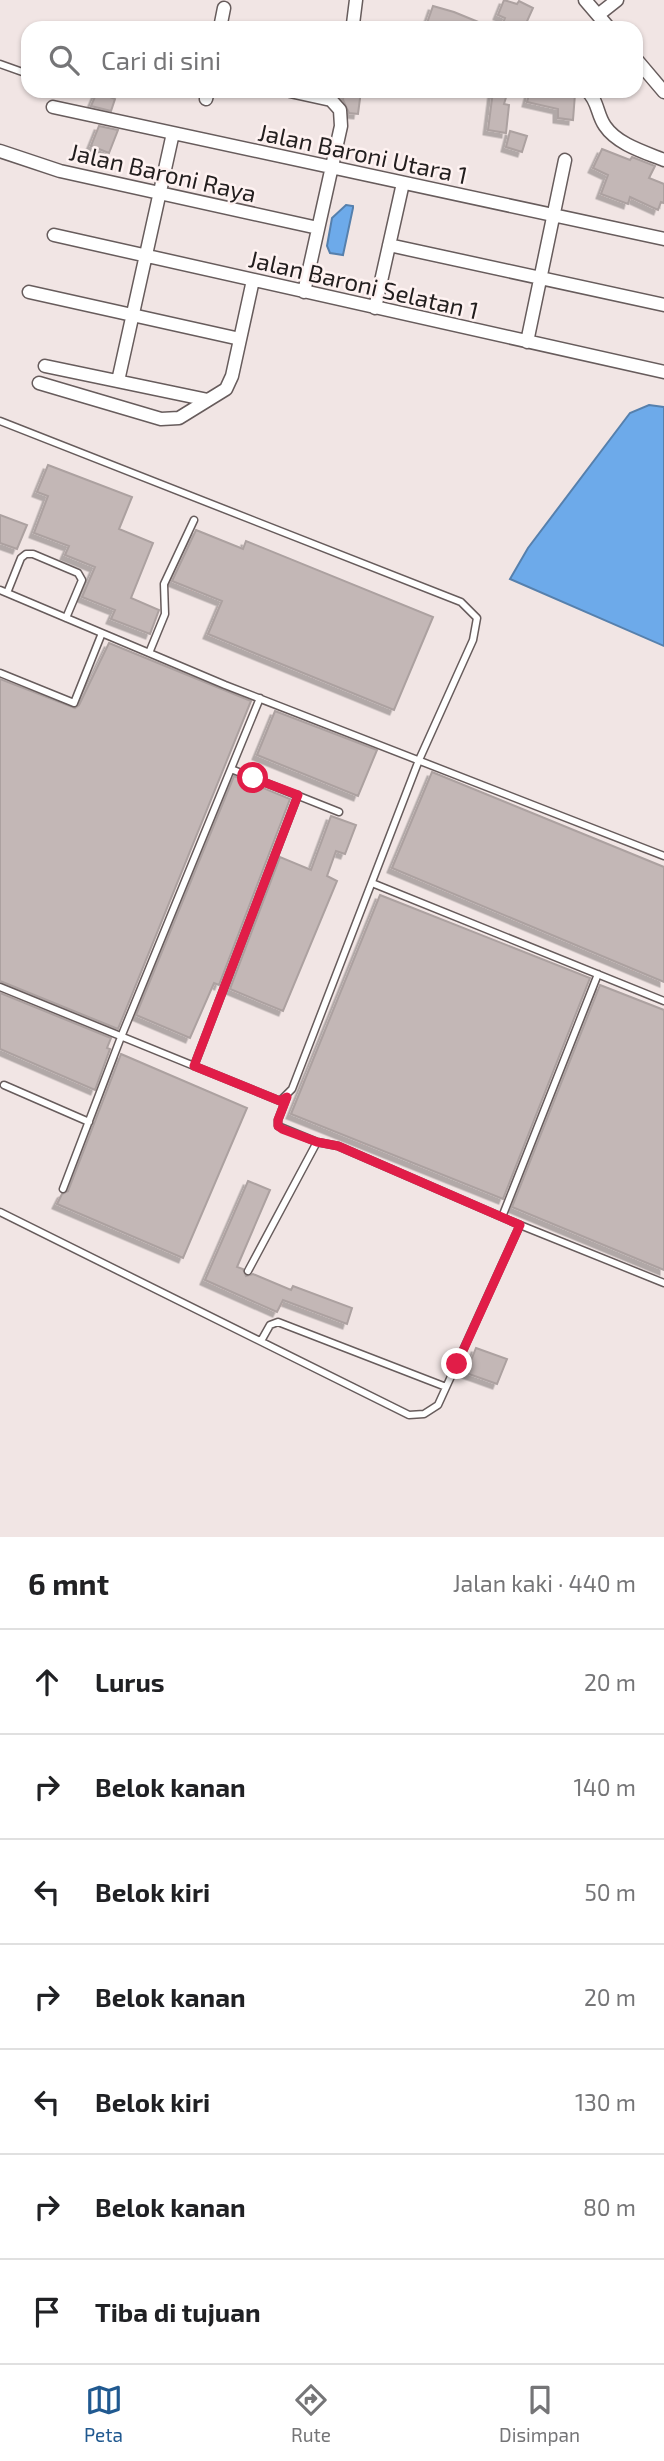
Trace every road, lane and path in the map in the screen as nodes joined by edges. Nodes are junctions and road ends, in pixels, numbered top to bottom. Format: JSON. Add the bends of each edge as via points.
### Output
{"nodes":[{"id":1,"x":356,"y":0,"type":"edge"},
{"id":2,"x":585,"y":0,"type":"edge"},
{"id":3,"x":617,"y":0,"type":"edge"},
{"id":4,"x":224,"y":8,"type":"dead end"},
{"id":5,"x":598,"y":15,"type":"junction"},
{"id":6,"x":221,"y":21,"type":"edge"},
{"id":7,"x":354,"y":21,"type":"edge"},
{"id":8,"x":603,"y":21,"type":"edge"},
{"id":9,"x":0,"y":64,"type":"edge"},
{"id":10,"x":643,"y":67,"type":"edge"},
{"id":11,"x":21,"y":72,"type":"edge"},
{"id":12,"x":664,"y":92,"type":"edge"},
{"id":13,"x":322,"y":98,"type":"edge"},
{"id":14,"x":594,"y":98,"type":"edge"},
{"id":15,"x":53,"y":107,"type":"dead end"},
{"id":16,"x":173,"y":133,"type":"junction"},
{"id":17,"x":0,"y":151,"type":"edge"},
{"id":18,"x":565,"y":160,"type":"dead end"},
{"id":19,"x":664,"y":160,"type":"edge"},
{"id":20,"x":332,"y":167,"type":"junction"},
{"id":21,"x":403,"y":183,"type":"junction"},
{"id":22,"x":159,"y":193,"type":"junction"},
{"id":23,"x":554,"y":216,"type":"junction"},
{"id":24,"x":318,"y":228,"type":"junction"},
{"id":25,"x":54,"y":235,"type":"dead end"},
{"id":26,"x":664,"y":240,"type":"edge"},
{"id":27,"x":389,"y":245,"type":"junction"},
{"id":28,"x":145,"y":256,"type":"junction"},
{"id":29,"x":540,"y":278,"type":"junction"},
{"id":30,"x":253,"y":280,"type":"junction"},
{"id":31,"x":29,"y":292,"type":"dead end"},
{"id":32,"x":304,"y":292,"type":"junction"},
{"id":33,"x":664,"y":305,"type":"edge"},
{"id":34,"x":375,"y":308,"type":"junction"},
{"id":35,"x":132,"y":315,"type":"junction"},
{"id":36,"x":240,"y":339,"type":"junction"},
{"id":37,"x":527,"y":342,"type":"junction"},
{"id":38,"x":45,"y":366,"type":"dead end"},
{"id":39,"x":664,"y":372,"type":"edge"},
{"id":40,"x":118,"y":381,"type":"junction"},
{"id":41,"x":39,"y":383,"type":"dead end"},
{"id":42,"x":208,"y":400,"type":"junction"},
{"id":43,"x":0,"y":421,"type":"edge"},
{"id":44,"x":194,"y":520,"type":"dead end"},
{"id":45,"x":3,"y":592,"type":"edge"},
{"id":46,"x":65,"y":618,"type":"junction"},
{"id":47,"x":102,"y":633,"type":"junction"},
{"id":48,"x":149,"y":653,"type":"junction"},
{"id":49,"x":0,"y":673,"type":"edge"},
{"id":50,"x":260,"y":698,"type":"junction"},
{"id":51,"x":419,"y":760,"type":"junction"},
{"id":52,"x":231,"y":769,"type":"junction"},
{"id":53,"x":298,"y":795,"type":"junction"},
{"id":54,"x":340,"y":812,"type":"dead end"},
{"id":55,"x":664,"y":856,"type":"edge"},
{"id":56,"x":372,"y":883,"type":"junction"},
{"id":57,"x":598,"y":974,"type":"junction"},
{"id":58,"x":0,"y":987,"type":"edge"},
{"id":59,"x":664,"y":1001,"type":"edge"},
{"id":60,"x":121,"y":1037,"type":"junction"},
{"id":61,"x":194,"y":1066,"type":"junction"},
{"id":62,"x":4,"y":1086,"type":"dead end"},
{"id":63,"x":287,"y":1097,"type":"junction"},
{"id":64,"x":89,"y":1122,"type":"junction"},
{"id":65,"x":317,"y":1142,"type":"junction"},
{"id":66,"x":63,"y":1189,"type":"dead end"},
{"id":67,"x":0,"y":1212,"type":"edge"},
{"id":68,"x":502,"y":1217,"type":"junction"},
{"id":69,"x":520,"y":1225,"type":"junction"},
{"id":70,"x":248,"y":1272,"type":"dead end"},
{"id":71,"x":664,"y":1283,"type":"edge"},
{"id":72,"x":261,"y":1341,"type":"junction"},
{"id":73,"x":446,"y":1387,"type":"junction"}],
"edges":[{"from":1,"to":7,"type":"street"},
{"from":2,"to":5,"type":"street"},
{"from":3,"to":5,"type":"street"},
{"from":4,"to":6,"type":"street"},
{"from":5,"to":8,"type":"street"},
{"from":9,"to":11,"type":"lane"},
{"from":10,"to":12,"type":"street"},
{"from":13,"to":20,"type":"street","via":[[340,110]]},
{"from":14,"to":19,"type":"street","via":[[606,129]]},
{"from":15,"to":16,"type":"street","name":"Jalan Baroni Utara 1"},
{"from":16,"to":20,"type":"street","name":"Jalan Baroni Utara 1"},
{"from":16,"to":22,"type":"street"},
{"from":17,"to":22,"type":"street","name":"Jalan Baroni Raya","via":[[60,171]]},
{"from":18,"to":23,"type":"street"},
{"from":20,"to":21,"type":"street","name":"Jalan Baroni Utara 1"},
{"from":20,"to":24,"type":"street"},
{"from":21,"to":23,"type":"street","name":"Jalan Baroni Utara 1"},
{"from":21,"to":27,"type":"street"},
{"from":22,"to":24,"type":"street","name":"Jalan Baroni Raya"},
{"from":22,"to":28,"type":"street"},
{"from":23,"to":26,"type":"street","name":"Jalan Baroni Utara 1"},
{"from":23,"to":29,"type":"street"},
{"from":24,"to":32,"type":"street"},
{"from":25,"to":28,"type":"street","name":"Jalan Baroni Selatan 1"},
{"from":27,"to":29,"type":"street"},
{"from":27,"to":34,"type":"street"},
{"from":28,"to":30,"type":"street","name":"Jalan Baroni Selatan 1"},
{"from":28,"to":35,"type":"street"},
{"from":29,"to":33,"type":"street"},
{"from":29,"to":37,"type":"street"},
{"from":30,"to":32,"type":"street","name":"Jalan Baroni Selatan 1"},
{"from":30,"to":36,"type":"street"},
{"from":31,"to":35,"type":"street"},
{"from":32,"to":34,"type":"street","name":"Jalan Baroni Selatan 1"},
{"from":34,"to":37,"type":"street","name":"Jalan Baroni Selatan 1"},
{"from":35,"to":36,"type":"street"},
{"from":35,"to":40,"type":"street"},
{"from":36,"to":42,"type":"street","via":[[226,389]]},
{"from":37,"to":39,"type":"street","name":"Jalan Baroni Selatan 1"},
{"from":38,"to":40,"type":"street"},
{"from":40,"to":42,"type":"street"},
{"from":41,"to":42,"type":"street","via":[[161,419],[179,418]]},
{"from":43,"to":51,"type":"lane","via":[[461,602],[477,618],[473,640]]},
{"from":44,"to":48,"type":"lane","via":[[164,584],[165,614]]},
{"from":45,"to":46,"type":"lane"},
{"from":45,"to":46,"type":"lane","via":[[22,558],[33,554],[81,577]]},
{"from":46,"to":47,"type":"lane"},
{"from":47,"to":48,"type":"lane"},
{"from":47,"to":49,"type":"lane","via":[[76,703]]},
{"from":48,"to":50,"type":"lane"},
{"from":50,"to":51,"type":"lane"},
{"from":50,"to":52,"type":"lane"},
{"from":51,"to":55,"type":"lane"},
{"from":51,"to":56,"type":"lane"},
{"from":52,"to":53,"type":"lane"},
{"from":52,"to":60,"type":"lane"},
{"from":53,"to":54,"type":"lane"},
{"from":53,"to":61,"type":"lane"},
{"from":56,"to":57,"type":"lane"},
{"from":56,"to":63,"type":"lane"},
{"from":57,"to":59,"type":"lane"},
{"from":57,"to":68,"type":"lane"},
{"from":58,"to":60,"type":"lane"},
{"from":60,"to":61,"type":"lane"},
{"from":60,"to":64,"type":"lane"},
{"from":61,"to":63,"type":"lane","via":[[280,1101]]},
{"from":62,"to":64,"type":"lane"},
{"from":63,"to":65,"type":"lane","via":[[278,1126]]},
{"from":64,"to":66,"type":"lane"},
{"from":65,"to":68,"type":"lane","via":[[338,1146]]},
{"from":65,"to":70,"type":"lane"},
{"from":67,"to":72,"type":"lane"},
{"from":68,"to":69,"type":"lane"},
{"from":69,"to":71,"type":"lane"},
{"from":69,"to":73,"type":"lane"},
{"from":72,"to":73,"type":"lane","via":[[270,1325],[278,1322]]},
{"from":72,"to":73,"type":"lane","via":[[409,1415],[432,1410]]}]}
